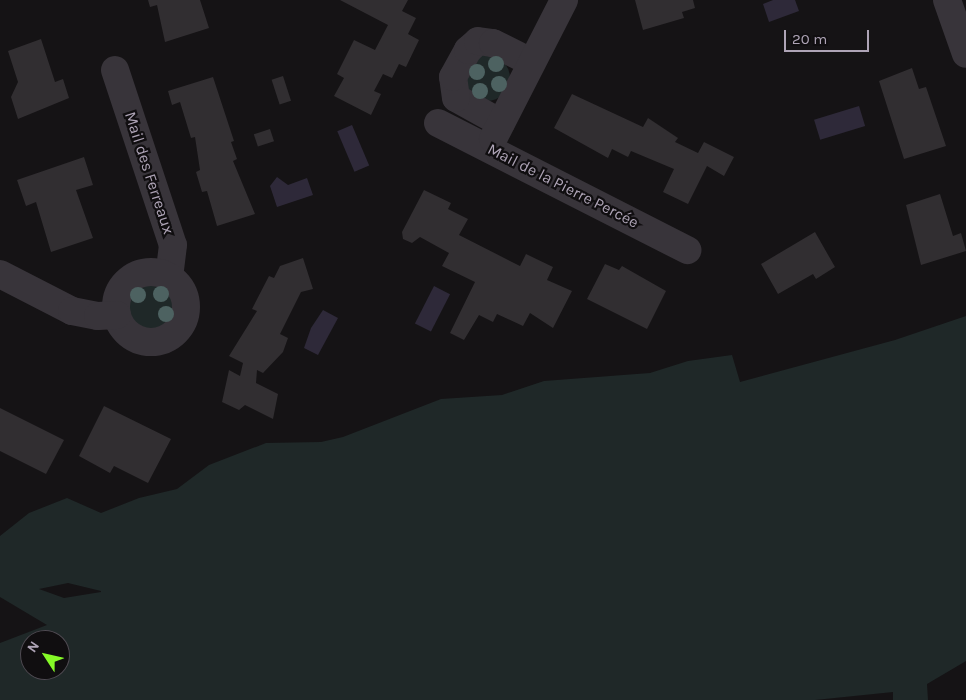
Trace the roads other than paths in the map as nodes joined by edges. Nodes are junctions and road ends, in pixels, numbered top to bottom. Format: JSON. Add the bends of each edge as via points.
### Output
{"nodes":[{"id":1,"x":564,"y":0,"type":"edge"},
{"id":2,"x":947,"y":0,"type":"edge"},
{"id":3,"x":966,"y":54,"type":"edge"},
{"id":4,"x":531,"y":62,"type":"junction"},
{"id":5,"x":115,"y":70,"type":"dead end"},
{"id":6,"x":438,"y":123,"type":"dead end"},
{"id":7,"x":501,"y":123,"type":"junction"},
{"id":8,"x":488,"y":148,"type":"junction"},
{"id":9,"x":686,"y":250,"type":"dead end"},
{"id":10,"x":0,"y":274,"type":"edge"},
{"id":11,"x":169,"y":276,"type":"junction"},
{"id":12,"x":117,"y":314,"type":"junction"}],
"edges":[{"from":1,"to":4,"type":"street"},
{"from":2,"to":3,"type":"street"},
{"from":4,"to":7,"type":"street"},
{"from":4,"to":7,"type":"street","via":[[493,43],[478,41],[468,50],[453,78],[456,98]]},
{"from":5,"to":11,"type":"street","name":"Mail des Ferreaux","via":[[173,245]]},
{"from":6,"to":8,"type":"street","name":"Mail de la Pierre Percée"},
{"from":7,"to":8,"type":"street"},
{"from":8,"to":9,"type":"street","name":"Mail de la Pierre Percée"},
{"from":10,"to":12,"type":"street","via":[[72,311],[98,316]]},
{"from":11,"to":12,"type":"street","via":[[154,272],[134,277],[119,293]]},
{"from":11,"to":12,"type":"street","via":[[183,292],[186,306],[180,327],[170,337],[141,340],[128,333]]}]}
